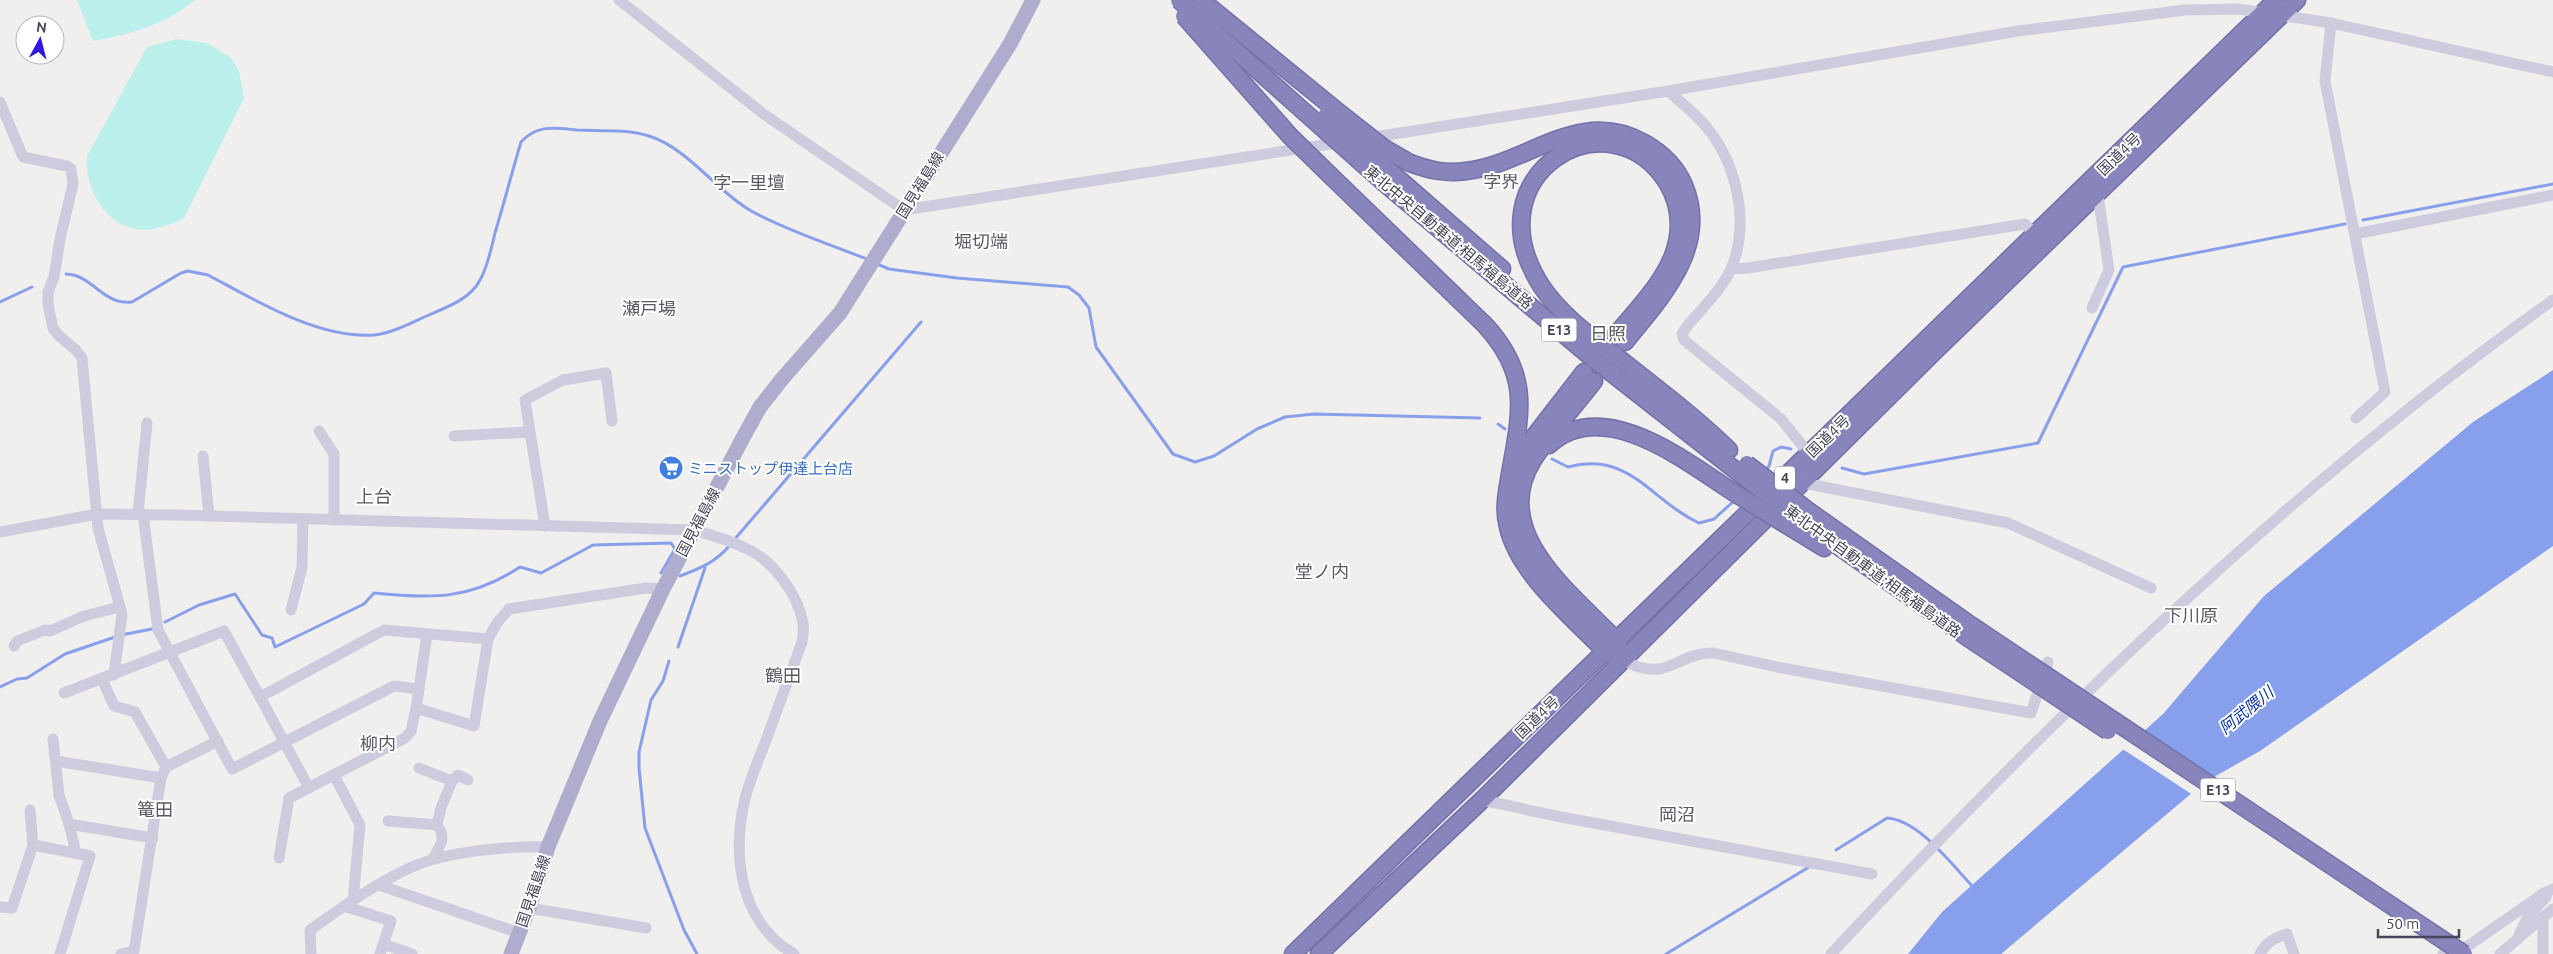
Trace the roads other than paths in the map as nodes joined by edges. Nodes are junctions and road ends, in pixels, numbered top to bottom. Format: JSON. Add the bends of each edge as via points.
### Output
{"nodes":[{"id":1,"x":619,"y":0,"type":"edge"},
{"id":2,"x":1033,"y":0,"type":"edge"},
{"id":3,"x":1171,"y":0,"type":"edge"},
{"id":4,"x":1179,"y":0,"type":"edge"},
{"id":5,"x":1200,"y":0,"type":"edge"},
{"id":6,"x":2297,"y":0,"type":"edge"},
{"id":7,"x":2279,"y":7,"type":"edge"},
{"id":8,"x":2264,"y":12,"type":"junction"},
{"id":9,"x":2331,"y":22,"type":"junction"},
{"id":10,"x":2553,"y":72,"type":"edge"},
{"id":11,"x":1668,"y":91,"type":"junction"},
{"id":12,"x":0,"y":102,"type":"edge"},
{"id":13,"x":1388,"y":178,"type":"junction"},
{"id":14,"x":2098,"y":195,"type":"junction"},
{"id":15,"x":2553,"y":195,"type":"edge"},
{"id":16,"x":904,"y":210,"type":"junction"},
{"id":17,"x":2355,"y":234,"type":"junction"},
{"id":18,"x":2036,"y":235,"type":"junction"},
{"id":19,"x":1731,"y":269,"type":"junction"},
{"id":20,"x":2553,"y":300,"type":"edge"},
{"id":21,"x":2092,"y":308,"type":"dead end"},
{"id":22,"x":2356,"y":418,"type":"dead end"},
{"id":23,"x":612,"y":421,"type":"dead end"},
{"id":24,"x":147,"y":423,"type":"dead end"},
{"id":25,"x":320,"y":431,"type":"dead end"},
{"id":26,"x":529,"y":432,"type":"junction"},
{"id":27,"x":454,"y":436,"type":"dead end"},
{"id":28,"x":1729,"y":450,"type":"junction"},
{"id":29,"x":1809,"y":454,"type":"junction"},
{"id":30,"x":203,"y":456,"type":"dead end"},
{"id":31,"x":1533,"y":460,"type":"junction"},
{"id":32,"x":1743,"y":468,"type":"junction"},
{"id":33,"x":1510,"y":476,"type":"junction"},
{"id":34,"x":1794,"y":479,"type":"junction"},
{"id":35,"x":98,"y":514,"type":"junction"},
{"id":36,"x":141,"y":514,"type":"junction"},
{"id":37,"x":209,"y":516,"type":"junction"},
{"id":38,"x":303,"y":519,"type":"junction"},
{"id":39,"x":334,"y":520,"type":"junction"},
{"id":40,"x":1802,"y":520,"type":"junction"},
{"id":41,"x":545,"y":526,"type":"junction"},
{"id":42,"x":694,"y":530,"type":"junction"},
{"id":43,"x":0,"y":532,"type":"edge"},
{"id":44,"x":2151,"y":588,"type":"dead end"},
{"id":45,"x":663,"y":589,"type":"junction"},
{"id":46,"x":120,"y":607,"type":"junction"},
{"id":47,"x":291,"y":610,"type":"dead end"},
{"id":48,"x":1969,"y":632,"type":"junction"},
{"id":49,"x":427,"y":634,"type":"junction"},
{"id":50,"x":488,"y":639,"type":"junction"},
{"id":51,"x":14,"y":646,"type":"dead end"},
{"id":52,"x":1611,"y":646,"type":"junction"},
{"id":53,"x":170,"y":653,"type":"junction"},
{"id":54,"x":1623,"y":660,"type":"junction"},
{"id":55,"x":2048,"y":662,"type":"dead end"},
{"id":56,"x":114,"y":675,"type":"junction"},
{"id":57,"x":102,"y":679,"type":"junction"},
{"id":58,"x":419,"y":689,"type":"junction"},
{"id":59,"x":64,"y":693,"type":"dead end"},
{"id":60,"x":260,"y":697,"type":"junction"},
{"id":61,"x":416,"y":708,"type":"junction"},
{"id":62,"x":53,"y":739,"type":"dead end"},
{"id":63,"x":218,"y":741,"type":"junction"},
{"id":64,"x":285,"y":743,"type":"junction"},
{"id":65,"x":56,"y":761,"type":"junction"},
{"id":66,"x":166,"y":768,"type":"junction"},
{"id":67,"x":418,"y":768,"type":"dead end"},
{"id":68,"x":334,"y":775,"type":"junction"},
{"id":69,"x":161,"y":778,"type":"junction"},
{"id":70,"x":468,"y":780,"type":"dead end"},
{"id":71,"x":452,"y":781,"type":"junction"},
{"id":72,"x":309,"y":788,"type":"junction"},
{"id":73,"x":1482,"y":800,"type":"junction"},
{"id":74,"x":30,"y":810,"type":"dead end"},
{"id":75,"x":388,"y":821,"type":"dead end"},
{"id":76,"x":69,"y":824,"type":"junction"},
{"id":77,"x":437,"y":825,"type":"junction"},
{"id":78,"x":153,"y":838,"type":"junction"},
{"id":79,"x":33,"y":845,"type":"junction"},
{"id":80,"x":548,"y":847,"type":"junction"},
{"id":81,"x":76,"y":853,"type":"junction"},
{"id":82,"x":279,"y":858,"type":"dead end"},
{"id":83,"x":433,"y":859,"type":"junction"},
{"id":84,"x":1872,"y":874,"type":"dead end"},
{"id":85,"x":379,"y":885,"type":"junction"},
{"id":86,"x":2553,"y":890,"type":"edge"},
{"id":87,"x":348,"y":903,"type":"junction"},
{"id":88,"x":0,"y":907,"type":"edge"},
{"id":89,"x":529,"y":908,"type":"junction"},
{"id":90,"x":2553,"y":909,"type":"edge"},
{"id":91,"x":2543,"y":917,"type":"junction"},
{"id":92,"x":646,"y":928,"type":"dead end"},
{"id":93,"x":519,"y":933,"type":"junction"},
{"id":94,"x":2516,"y":940,"type":"junction"},
{"id":95,"x":382,"y":949,"type":"edge"},
{"id":96,"x":60,"y":954,"type":"edge"},
{"id":97,"x":121,"y":954,"type":"edge"},
{"id":98,"x":311,"y":954,"type":"edge"},
{"id":99,"x":412,"y":954,"type":"edge"},
{"id":100,"x":511,"y":954,"type":"edge"},
{"id":101,"x":794,"y":954,"type":"edge"},
{"id":102,"x":1293,"y":954,"type":"edge"},
{"id":103,"x":1320,"y":954,"type":"edge"},
{"id":104,"x":1831,"y":954,"type":"edge"},
{"id":105,"x":2260,"y":954,"type":"edge"},
{"id":106,"x":2294,"y":954,"type":"edge"},
{"id":107,"x":2445,"y":954,"type":"edge"},
{"id":108,"x":2464,"y":954,"type":"edge"},
{"id":109,"x":2500,"y":954,"type":"edge"},
{"id":110,"x":2542,"y":954,"type":"edge"}],
"edges":[{"from":1,"to":16,"type":"street","via":[[766,115]]},
{"from":2,"to":16,"type":"main road","name":"国見福島線","via":[[1010,44]]},
{"from":3,"to":33,"type":"highway","bridge":true,"via":[[1284,129],[1485,325],[1504,349],[1516,373],[1520,401]]},
{"from":4,"to":13,"type":"highway","name":"東北中央自動車道;相馬福島道路","number":"E13","bridge":true},
{"from":5,"to":13,"type":"highway","name":"東北中央自動車道;相馬福島道路","number":"E13","bridge":true},
{"from":5,"to":28,"type":"highway","bridge":true,"via":[[1342,116],[1410,163],[1440,172],[1467,171],[1494,164],[1570,134],[1591,130],[1628,135],[1660,153],[1674,168],[1686,190],[1691,212],[1690,237],[1684,260],[1672,283],[1620,339],[1670,263],[1678,236],[1678,213],[1672,192],[1659,170],[1647,158],[1622,146],[1602,144],[1582,146],[1545,165],[1531,182],[1523,202],[1520,225],[1523,245],[1542,287],[1558,306],[1583,330],[1705,426]]},
{"from":6,"to":7,"type":"highway","name":"国道4号","number":"4"},
{"from":7,"to":8,"type":"highway","name":"国道4号","number":"4"},
{"from":7,"to":9,"type":"street"},
{"from":7,"to":14,"type":"highway","name":"国道4号","number":"4"},
{"from":8,"to":11,"type":"street","via":[[2185,10],[2027,30]]},
{"from":8,"to":18,"type":"highway","name":"国道4号","number":"4"},
{"from":9,"to":10,"type":"street"},
{"from":9,"to":17,"type":"street","via":[[2325,81]]},
{"from":11,"to":16,"type":"street"},
{"from":11,"to":19,"type":"street","via":[[1702,122],[1719,144],[1731,170],[1738,194],[1740,221]]},
{"from":12,"to":35,"type":"street","via":[[23,157],[67,166],[73,175],[48,305],[58,336],[82,358]]},
{"from":13,"to":28,"type":"highway","name":"東北中央自動車道;相馬福島道路","number":"E13"},
{"from":13,"to":32,"type":"highway","name":"東北中央自動車道;相馬福島道路","number":"E13","via":[[1586,353]]},
{"from":14,"to":21,"type":"street","via":[[2109,270]]},
{"from":14,"to":34,"type":"highway","name":"国道4号","number":"4"},
{"from":15,"to":17,"type":"street"},
{"from":16,"to":42,"type":"main road","name":"国見福島線","via":[[840,313],[760,407]]},
{"from":17,"to":22,"type":"street","via":[[2385,392]]},
{"from":18,"to":19,"type":"street","via":[[2025,224]]},
{"from":18,"to":29,"type":"highway","name":"国道4号","number":"4"},
{"from":19,"to":29,"type":"street","via":[[1720,288],[1685,329],[1682,334],[1684,340],[1781,419]]},
{"from":20,"to":104,"type":"street","via":[[2420,400],[2230,559],[2103,678],[1934,845]]},
{"from":23,"to":26,"type":"street","via":[[606,373],[563,380],[524,400]]},
{"from":24,"to":36,"type":"street"},
{"from":25,"to":39,"type":"street","via":[[334,454]]},
{"from":26,"to":27,"type":"street"},
{"from":26,"to":41,"type":"street"},
{"from":28,"to":32,"type":"highway","name":"東北中央自動車道;相馬福島道路","number":"E13"},
{"from":29,"to":34,"type":"highway","name":"国道4号","number":"4"},
{"from":30,"to":37,"type":"street"},
{"from":31,"to":33,"type":"highway","via":[[1589,377],[1529,443]]},
{"from":31,"to":40,"type":"highway","bridge":true,"via":[[1557,438],[1589,427],[1605,427],[1664,448],[1733,492]]},
{"from":31,"to":52,"type":"highway","via":[[1522,483],[1520,496],[1522,521],[1531,545]]},
{"from":32,"to":40,"type":"highway","name":"東北中央自動車道;相馬福島道路","number":"E13","bridge":true},
{"from":33,"to":52,"type":"highway","via":[[1506,514],[1517,552],[1535,578]]},
{"from":34,"to":44,"type":"street","via":[[2008,523]]},
{"from":34,"to":52,"type":"highway","name":"国道4号","number":"4"},
{"from":34,"to":54,"type":"highway","name":"国道4号","number":"4"},
{"from":35,"to":36,"type":"street"},
{"from":35,"to":43,"type":"street"},
{"from":35,"to":46,"type":"street","via":[[98,528]]},
{"from":36,"to":37,"type":"street"},
{"from":36,"to":53,"type":"street","via":[[158,630]]},
{"from":37,"to":38,"type":"street"},
{"from":38,"to":39,"type":"street"},
{"from":38,"to":47,"type":"street","via":[[302,567]]},
{"from":39,"to":41,"type":"street"},
{"from":40,"to":48,"type":"highway","name":"東北中央自動車道;相馬福島道路","number":"E13"},
{"from":40,"to":48,"type":"highway","name":"東北中央自動車道;相馬福島道路","number":"E13","via":[[1943,621]]},
{"from":41,"to":42,"type":"street"},
{"from":42,"to":45,"type":"main road","name":"国見福島線"},
{"from":42,"to":101,"type":"street","via":[[747,548],[767,563],[791,592],[804,625],[802,642],[744,802],[739,858],[752,911],[773,940]]},
{"from":45,"to":50,"type":"street","via":[[646,588],[517,607],[509,610],[497,623]]},
{"from":45,"to":80,"type":"main road","name":"国見福島線","via":[[600,721]]},
{"from":46,"to":51,"type":"street","via":[[45,630],[17,641]]},
{"from":46,"to":56,"type":"street","via":[[122,614]]},
{"from":48,"to":107,"type":"highway","name":"東北中央自動車道;相馬福島道路","number":"E13","bridge":true},
{"from":48,"to":108,"type":"highway","name":"東北中央自動車道;相馬福島道路","number":"E13","bridge":true},
{"from":49,"to":50,"type":"street"},
{"from":49,"to":58,"type":"street"},
{"from":49,"to":60,"type":"street","via":[[384,630]]},
{"from":50,"to":61,"type":"street","via":[[474,726]]},
{"from":52,"to":54,"type":"highway"},
{"from":52,"to":102,"type":"highway","name":"国道4号","number":"4"},
{"from":53,"to":56,"type":"street"},
{"from":53,"to":60,"type":"street","via":[[224,631]]},
{"from":53,"to":63,"type":"street"},
{"from":54,"to":55,"type":"street","via":[[1645,670],[1660,670],[1714,653],[2031,713]]},
{"from":54,"to":73,"type":"highway","name":"国道4号","number":"4"},
{"from":56,"to":57,"type":"street"},
{"from":57,"to":59,"type":"street"},
{"from":57,"to":66,"type":"street","via":[[114,706],[135,712]]},
{"from":58,"to":61,"type":"street"},
{"from":58,"to":64,"type":"street","via":[[394,686]]},
{"from":60,"to":64,"type":"street"},
{"from":61,"to":68,"type":"street","via":[[411,731],[405,738]]},
{"from":62,"to":65,"type":"street"},
{"from":63,"to":64,"type":"street","via":[[232,769]]},
{"from":63,"to":66,"type":"street"},
{"from":64,"to":72,"type":"street"},
{"from":65,"to":69,"type":"street"},
{"from":65,"to":76,"type":"street","via":[[59,795]]},
{"from":66,"to":69,"type":"street"},
{"from":67,"to":71,"type":"street"},
{"from":68,"to":72,"type":"street"},
{"from":68,"to":87,"type":"street","via":[[360,825]]},
{"from":69,"to":78,"type":"street"},
{"from":70,"to":71,"type":"street","via":[[458,775]]},
{"from":71,"to":77,"type":"street"},
{"from":72,"to":82,"type":"street","via":[[289,798]]},
{"from":73,"to":84,"type":"street"},
{"from":73,"to":103,"type":"highway","name":"国道4号","number":"4"},
{"from":74,"to":79,"type":"street"},
{"from":75,"to":77,"type":"street"},
{"from":76,"to":78,"type":"street"},
{"from":76,"to":81,"type":"street"},
{"from":77,"to":83,"type":"street","via":[[443,832],[442,844]]},
{"from":78,"to":97,"type":"street","via":[[134,950]]},
{"from":79,"to":81,"type":"street"},
{"from":79,"to":88,"type":"street","via":[[12,908]]},
{"from":80,"to":83,"type":"street","via":[[518,846]]},
{"from":80,"to":89,"type":"main road","name":"国見福島線"},
{"from":81,"to":96,"type":"street","via":[[90,856]]},
{"from":83,"to":85,"type":"street"},
{"from":85,"to":87,"type":"street"},
{"from":85,"to":93,"type":"street"},
{"from":86,"to":94,"type":"street","via":[[2527,918]]},
{"from":86,"to":107,"type":"street","via":[[2544,892],[2468,946]]},
{"from":87,"to":95,"type":"street","via":[[391,921]]},
{"from":87,"to":98,"type":"street","via":[[310,930]]},
{"from":89,"to":92,"type":"street"},
{"from":89,"to":93,"type":"main road","name":"国見福島線"},
{"from":90,"to":91,"type":"street"},
{"from":91,"to":94,"type":"street"},
{"from":91,"to":110,"type":"street"},
{"from":93,"to":100,"type":"main road","name":"国見福島線"},
{"from":94,"to":109,"type":"street"},
{"from":95,"to":99,"type":"street"},
{"from":105,"to":106,"type":"street","via":[[2264,945],[2287,934]]}]}
